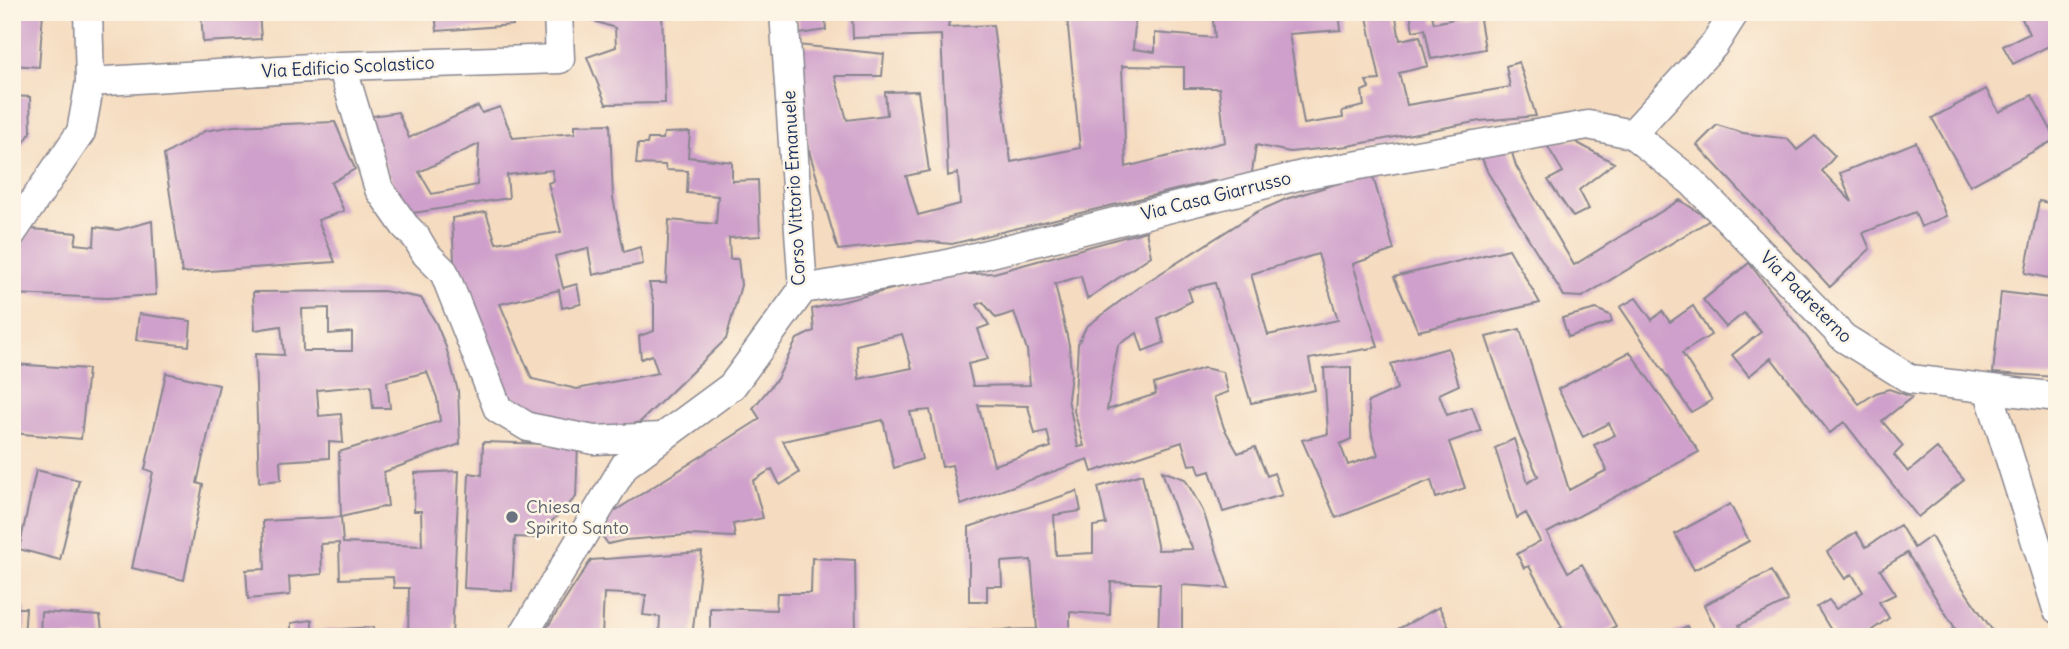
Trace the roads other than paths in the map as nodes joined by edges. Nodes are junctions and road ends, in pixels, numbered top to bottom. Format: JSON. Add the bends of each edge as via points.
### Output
{"nodes":[{"id":1,"x":88,"y":12,"type":"edge"},
{"id":2,"x":558,"y":12,"type":"edge"},
{"id":3,"x":784,"y":12,"type":"edge"},
{"id":4,"x":1735,"y":12,"type":"edge"},
{"id":5,"x":342,"y":66,"type":"junction"},
{"id":6,"x":90,"y":82,"type":"junction"},
{"id":7,"x":1632,"y":134,"type":"junction"},
{"id":8,"x":12,"y":233,"type":"edge"},
{"id":9,"x":803,"y":289,"type":"junction"},
{"id":10,"x":1988,"y":389,"type":"junction"},
{"id":11,"x":2057,"y":397,"type":"edge"},
{"id":12,"x":662,"y":438,"type":"junction"},
{"id":13,"x":2057,"y":610,"type":"edge"},
{"id":14,"x":522,"y":637,"type":"edge"}],
"edges":[{"from":1,"to":6,"type":"street"},
{"from":2,"to":5,"type":"street","name":"Via Edificio Scolastico","via":[[561,59]]},
{"from":3,"to":9,"type":"street","name":"Corso Vittorio Emanuele"},
{"from":4,"to":7,"type":"street","via":[[1714,45]]},
{"from":5,"to":6,"type":"street","name":"Via Edificio Scolastico"},
{"from":5,"to":12,"type":"street","via":[[379,189],[444,272],[498,409],[528,427],[594,440]]},
{"from":6,"to":8,"type":"street","via":[[81,132]]},
{"from":7,"to":9,"type":"street","name":"Via Casa Giarrusso","via":[[1588,125],[1302,175],[943,265]]},
{"from":7,"to":10,"type":"street","name":"Via Padreterno","via":[[1692,182],[1844,338],[1910,379]]},
{"from":9,"to":12,"type":"street","name":"Corso Vittorio Emanuele","via":[[732,386]]},
{"from":10,"to":11,"type":"street","name":"Via Padreterno"},
{"from":10,"to":13,"type":"street"},
{"from":12,"to":14,"type":"street","name":"Corso Vittorio Emanuele","via":[[625,465]]}]}
